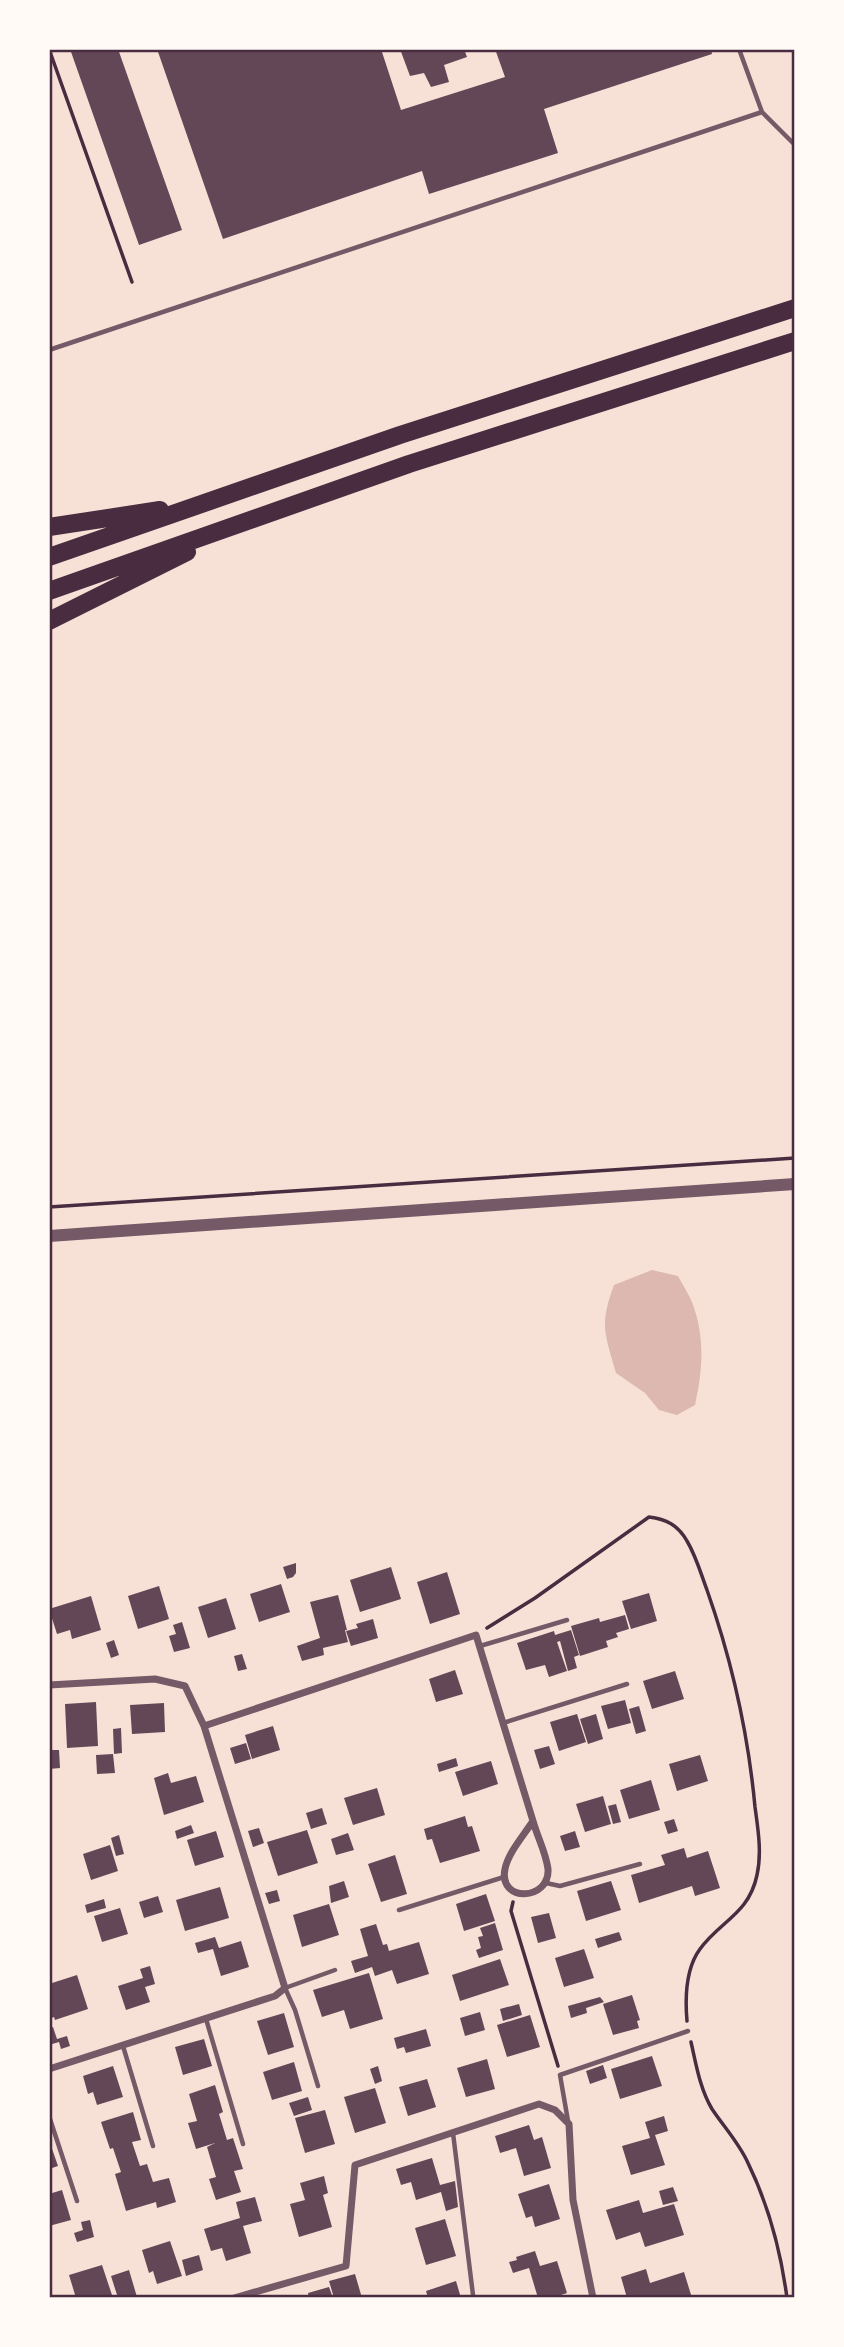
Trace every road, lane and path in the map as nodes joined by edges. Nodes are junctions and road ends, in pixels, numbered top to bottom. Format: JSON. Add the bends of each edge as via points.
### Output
{"nodes":[{"id":1,"x":49,"y":49,"type":"edge"},
{"id":2,"x":739,"y":49,"type":"edge"},
{"id":3,"x":762,"y":112,"type":"junction"},
{"id":4,"x":795,"y":145,"type":"edge"},
{"id":5,"x":132,"y":282,"type":"dead end"},
{"id":6,"x":795,"y":308,"type":"edge"},
{"id":7,"x":795,"y":341,"type":"edge"},
{"id":8,"x":49,"y":350,"type":"edge"},
{"id":9,"x":191,"y":506,"type":"junction"},
{"id":10,"x":275,"y":510,"type":"junction"},
{"id":11,"x":49,"y":527,"type":"edge"},
{"id":12,"x":49,"y":557,"type":"edge"},
{"id":13,"x":49,"y":591,"type":"edge"},
{"id":14,"x":49,"y":621,"type":"edge"},
{"id":15,"x":795,"y":1158,"type":"edge"},
{"id":16,"x":795,"y":1184,"type":"edge"},
{"id":17,"x":49,"y":1207,"type":"edge"},
{"id":18,"x":49,"y":1236,"type":"edge"},
{"id":19,"x":567,"y":1620,"type":"dead end"},
{"id":20,"x":476,"y":1635,"type":"junction"},
{"id":21,"x":480,"y":1646,"type":"junction"},
{"id":22,"x":627,"y":1684,"type":"dead end"},
{"id":23,"x":49,"y":1685,"type":"edge"},
{"id":24,"x":503,"y":1723,"type":"junction"},
{"id":25,"x":204,"y":1726,"type":"junction"},
{"id":26,"x":533,"y":1821,"type":"junction"},
{"id":27,"x":640,"y":1864,"type":"dead end"},
{"id":28,"x":504,"y":1877,"type":"junction"},
{"id":29,"x":545,"y":1882,"type":"junction"},
{"id":30,"x":515,"y":1894,"type":"junction"},
{"id":31,"x":399,"y":1910,"type":"dead end"},
{"id":32,"x":335,"y":1970,"type":"dead end"},
{"id":33,"x":285,"y":1988,"type":"junction"},
{"id":34,"x":206,"y":2018,"type":"junction"},
{"id":35,"x":688,"y":2031,"type":"junction"},
{"id":36,"x":123,"y":2045,"type":"junction"},
{"id":37,"x":49,"y":2069,"type":"edge"},
{"id":38,"x":560,"y":2075,"type":"junction"},
{"id":39,"x":318,"y":2086,"type":"dead end"},
{"id":40,"x":49,"y":2116,"type":"edge"},
{"id":41,"x":569,"y":2124,"type":"junction"},
{"id":42,"x":453,"y":2132,"type":"junction"},
{"id":43,"x":243,"y":2144,"type":"dead end"},
{"id":44,"x":153,"y":2146,"type":"dead end"},
{"id":45,"x":77,"y":2201,"type":"dead end"},
{"id":46,"x":473,"y":2295,"type":"dead end"},
{"id":47,"x":234,"y":2298,"type":"edge"},
{"id":48,"x":593,"y":2298,"type":"edge"},
{"id":49,"x":788,"y":2298,"type":"edge"}],
"edges":[{"from":1,"to":5,"type":"path"},
{"from":2,"to":3,"type":"lane"},
{"from":3,"to":4,"type":"lane"},
{"from":3,"to":8,"type":"lane"},
{"from":6,"to":9,"type":"highway"},
{"from":7,"to":10,"type":"highway"},
{"from":9,"to":11,"type":"highway"},
{"from":9,"to":12,"type":"highway"},
{"from":10,"to":13,"type":"highway"},
{"from":10,"to":14,"type":"highway"},
{"from":15,"to":17,"type":"path"},
{"from":16,"to":18,"type":"street"},
{"from":19,"to":21,"type":"lane"},
{"from":20,"to":21,"type":"street"},
{"from":20,"to":25,"type":"street"},
{"from":20,"to":35,"type":"path","via":[[649,1517],[667,1520],[687,1540],[735,1679],[752,1774],[759,1853],[752,1892],[743,1908],[698,1951],[685,1999]]},
{"from":21,"to":24,"type":"street"},
{"from":22,"to":24,"type":"lane"},
{"from":23,"to":25,"type":"street","via":[[155,1679],[185,1686]]},
{"from":24,"to":26,"type":"street"},
{"from":25,"to":33,"type":"street"},
{"from":26,"to":28,"type":"street","via":[[506,1865]]},
{"from":26,"to":29,"type":"street","via":[[548,1870]]},
{"from":27,"to":29,"type":"lane","via":[[560,1886]]},
{"from":28,"to":30,"type":"street"},
{"from":28,"to":31,"type":"lane"},
{"from":29,"to":30,"type":"street","via":[[537,1892]]},
{"from":30,"to":38,"type":"path","via":[[511,1911]]},
{"from":32,"to":33,"type":"lane"},
{"from":33,"to":34,"type":"street","via":[[275,1996]]},
{"from":33,"to":39,"type":"lane"},
{"from":34,"to":36,"type":"street"},
{"from":34,"to":43,"type":"lane"},
{"from":35,"to":38,"type":"lane"},
{"from":35,"to":49,"type":"path","via":[[711,2107],[737,2143],[756,2181]]},
{"from":36,"to":37,"type":"street"},
{"from":36,"to":44,"type":"lane"},
{"from":38,"to":41,"type":"lane"},
{"from":40,"to":45,"type":"lane"},
{"from":41,"to":42,"type":"street","via":[[555,2109],[539,2104]]},
{"from":41,"to":48,"type":"street","via":[[573,2200]]},
{"from":42,"to":46,"type":"lane"},
{"from":42,"to":47,"type":"street","via":[[355,2165],[346,2266]]}]}
